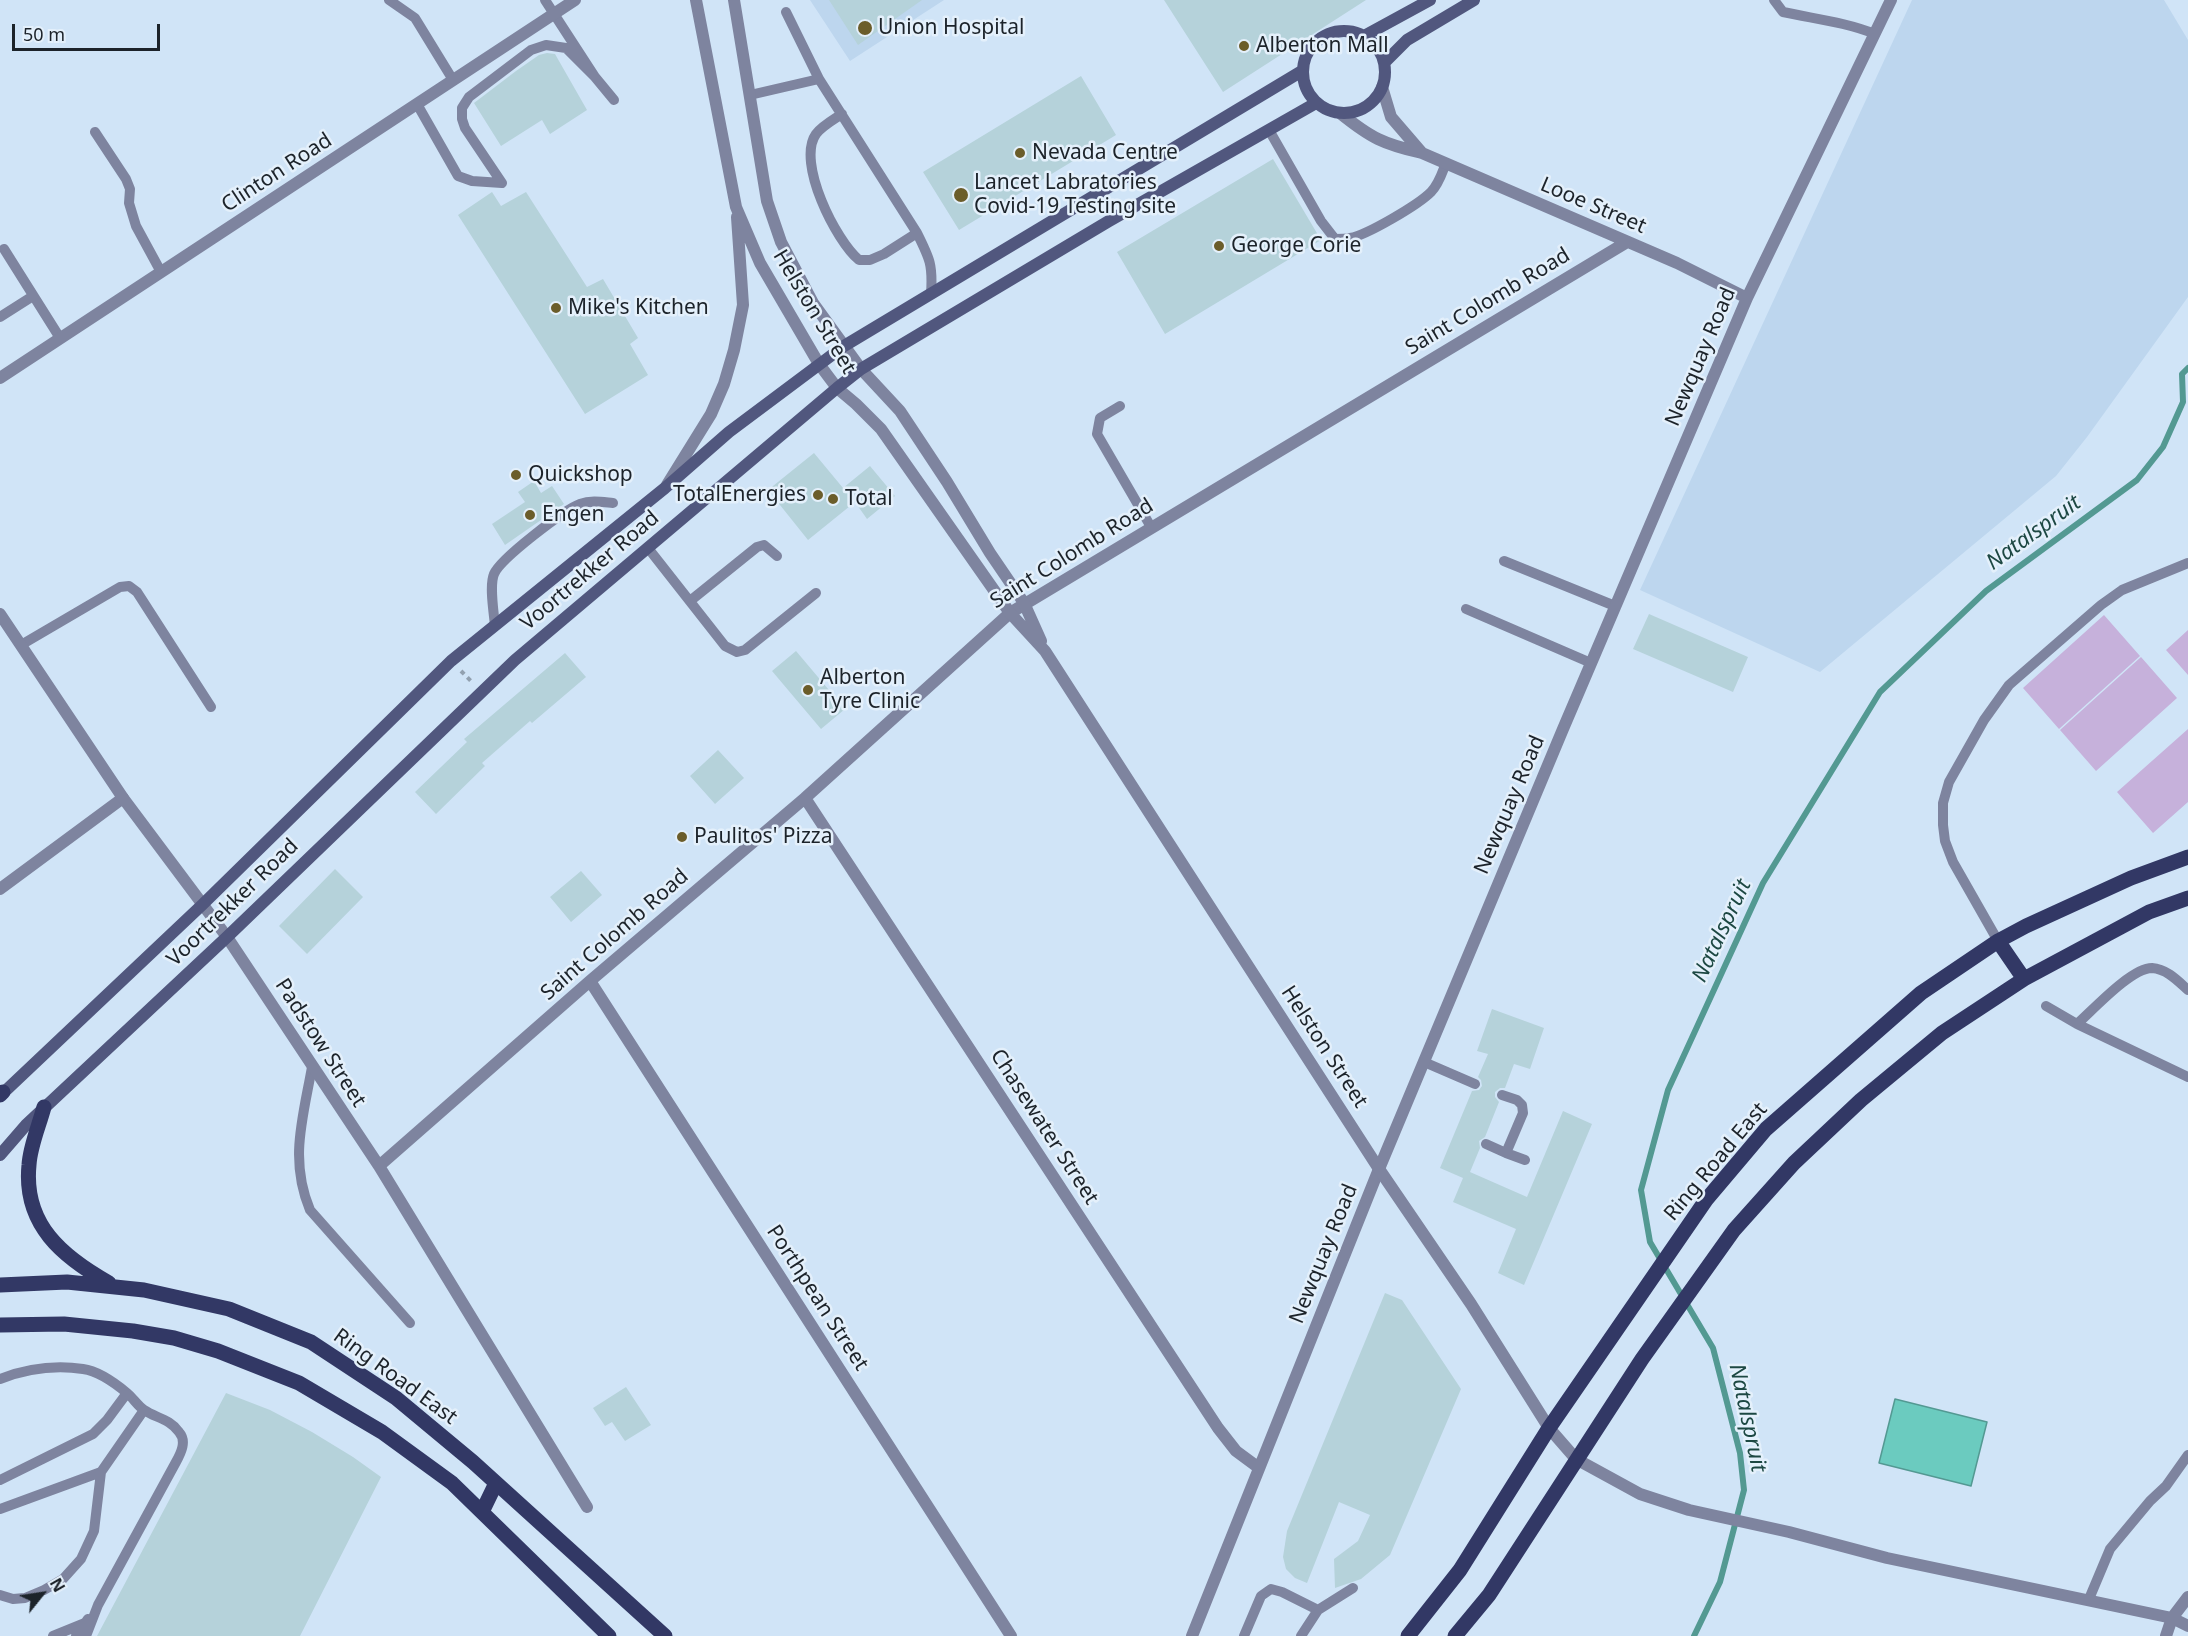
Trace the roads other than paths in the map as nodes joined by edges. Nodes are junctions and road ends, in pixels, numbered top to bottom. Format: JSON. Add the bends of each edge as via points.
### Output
{"nodes":[{"id":1,"x":389,"y":0,"type":"edge"},
{"id":2,"x":545,"y":0,"type":"edge"},
{"id":3,"x":575,"y":0,"type":"edge"},
{"id":4,"x":696,"y":0,"type":"edge"},
{"id":5,"x":734,"y":0,"type":"edge"},
{"id":6,"x":1430,"y":0,"type":"edge"},
{"id":7,"x":1474,"y":0,"type":"edge"},
{"id":8,"x":1774,"y":0,"type":"edge"},
{"id":9,"x":1891,"y":0,"type":"edge"},
{"id":10,"x":786,"y":12,"type":"dead end"},
{"id":11,"x":554,"y":14,"type":"junction"},
{"id":12,"x":1875,"y":34,"type":"junction"},
{"id":13,"x":1364,"y":36,"type":"junction"},
{"id":14,"x":1384,"y":63,"type":"junction"},
{"id":15,"x":1302,"y":71,"type":"junction"},
{"id":16,"x":595,"y":77,"type":"junction"},
{"id":17,"x":819,"y":79,"type":"junction"},
{"id":18,"x":453,"y":80,"type":"junction"},
{"id":19,"x":1382,"y":87,"type":"junction"},
{"id":20,"x":750,"y":95,"type":"junction"},
{"id":21,"x":614,"y":100,"type":"dead end"},
{"id":22,"x":1316,"y":103,"type":"junction"},
{"id":23,"x":417,"y":104,"type":"junction"},
{"id":24,"x":1340,"y":113,"type":"junction"},
{"id":25,"x":842,"y":114,"type":"junction"},
{"id":26,"x":1269,"y":130,"type":"junction"},
{"id":27,"x":95,"y":132,"type":"dead end"},
{"id":28,"x":1422,"y":153,"type":"junction"},
{"id":29,"x":1446,"y":163,"type":"junction"},
{"id":30,"x":736,"y":207,"type":"junction"},
{"id":31,"x":917,"y":233,"type":"junction"},
{"id":32,"x":1627,"y":242,"type":"junction"},
{"id":33,"x":4,"y":249,"type":"dead end"},
{"id":34,"x":161,"y":272,"type":"junction"},
{"id":35,"x":931,"y":294,"type":"junction"},
{"id":36,"x":33,"y":296,"type":"junction"},
{"id":37,"x":1747,"y":298,"type":"junction"},
{"id":38,"x":0,"y":317,"type":"edge"},
{"id":39,"x":60,"y":338,"type":"junction"},
{"id":40,"x":844,"y":346,"type":"junction"},
{"id":41,"x":819,"y":364,"type":"junction"},
{"id":42,"x":861,"y":369,"type":"junction"},
{"id":43,"x":0,"y":378,"type":"edge"},
{"id":44,"x":837,"y":388,"type":"junction"},
{"id":45,"x":1120,"y":406,"type":"dead end"},
{"id":46,"x":665,"y":488,"type":"junction"},
{"id":47,"x":613,"y":502,"type":"dead end"},
{"id":48,"x":1151,"y":527,"type":"junction"},
{"id":49,"x":648,"y":548,"type":"junction"},
{"id":50,"x":777,"y":556,"type":"dead end"},
{"id":51,"x":1504,"y":561,"type":"dead end"},
{"id":52,"x":2188,"y":563,"type":"edge"},
{"id":53,"x":816,"y":593,"type":"dead end"},
{"id":54,"x":690,"y":601,"type":"junction"},
{"id":55,"x":1024,"y":603,"type":"junction"},
{"id":56,"x":1616,"y":606,"type":"junction"},
{"id":57,"x":1466,"y":609,"type":"dead end"},
{"id":58,"x":1010,"y":613,"type":"junction"},
{"id":59,"x":0,"y":614,"type":"edge"},
{"id":60,"x":495,"y":626,"type":"junction"},
{"id":61,"x":21,"y":645,"type":"junction"},
{"id":62,"x":1045,"y":651,"type":"junction"},
{"id":63,"x":1591,"y":663,"type":"junction"},
{"id":64,"x":211,"y":707,"type":"dead end"},
{"id":65,"x":123,"y":798,"type":"junction"},
{"id":66,"x":805,"y":798,"type":"junction"},
{"id":67,"x":2188,"y":857,"type":"edge"},
{"id":68,"x":0,"y":889,"type":"edge"},
{"id":69,"x":2188,"y":898,"type":"edge"},
{"id":70,"x":202,"y":905,"type":"junction"},
{"id":71,"x":227,"y":937,"type":"junction"},
{"id":72,"x":1998,"y":941,"type":"junction"},
{"id":73,"x":2024,"y":979,"type":"junction"},
{"id":74,"x":590,"y":981,"type":"junction"},
{"id":75,"x":2188,"y":990,"type":"edge"},
{"id":76,"x":2046,"y":1006,"type":"dead end"},
{"id":77,"x":2077,"y":1024,"type":"junction"},
{"id":78,"x":1424,"y":1062,"type":"junction"},
{"id":79,"x":312,"y":1067,"type":"junction"},
{"id":80,"x":2188,"y":1077,"type":"edge"},
{"id":81,"x":1475,"y":1084,"type":"dead end"},
{"id":82,"x":1,"y":1094,"type":"edge"},
{"id":83,"x":1502,"y":1095,"type":"dead end"},
{"id":84,"x":44,"y":1107,"type":"junction"},
{"id":85,"x":1486,"y":1144,"type":"dead end"},
{"id":86,"x":1506,"y":1153,"type":"junction"},
{"id":87,"x":0,"y":1155,"type":"edge"},
{"id":88,"x":1525,"y":1160,"type":"dead end"},
{"id":89,"x":379,"y":1166,"type":"junction"},
{"id":90,"x":1379,"y":1169,"type":"junction"},
{"id":91,"x":0,"y":1285,"type":"edge"},
{"id":92,"x":115,"y":1287,"type":"junction"},
{"id":93,"x":410,"y":1323,"type":"dead end"},
{"id":94,"x":0,"y":1325,"type":"edge"},
{"id":95,"x":0,"y":1378,"type":"edge"},
{"id":96,"x":127,"y":1393,"type":"junction"},
{"id":97,"x":144,"y":1410,"type":"junction"},
{"id":98,"x":1549,"y":1428,"type":"junction"},
{"id":99,"x":2188,"y":1455,"type":"edge"},
{"id":100,"x":1576,"y":1459,"type":"junction"},
{"id":101,"x":1259,"y":1468,"type":"junction"},
{"id":102,"x":101,"y":1472,"type":"junction"},
{"id":103,"x":0,"y":1480,"type":"edge"},
{"id":104,"x":496,"y":1483,"type":"junction"},
{"id":105,"x":587,"y":1507,"type":"dead end"},
{"id":106,"x":0,"y":1509,"type":"edge"},
{"id":107,"x":482,"y":1512,"type":"junction"},
{"id":108,"x":1353,"y":1588,"type":"dead end"},
{"id":109,"x":0,"y":1595,"type":"edge"},
{"id":110,"x":2188,"y":1597,"type":"edge"},
{"id":111,"x":2089,"y":1599,"type":"junction"},
{"id":112,"x":98,"y":1605,"type":"junction"},
{"id":113,"x":1318,"y":1610,"type":"junction"},
{"id":114,"x":2172,"y":1618,"type":"junction"},
{"id":115,"x":85,"y":1623,"type":"junction"},
{"id":116,"x":2188,"y":1626,"type":"edge"},
{"id":117,"x":53,"y":1636,"type":"edge"},
{"id":118,"x":76,"y":1636,"type":"edge"},
{"id":119,"x":86,"y":1636,"type":"edge"},
{"id":120,"x":609,"y":1636,"type":"edge"},
{"id":121,"x":665,"y":1636,"type":"edge"},
{"id":122,"x":1011,"y":1636,"type":"edge"},
{"id":123,"x":1192,"y":1636,"type":"edge"},
{"id":124,"x":1244,"y":1636,"type":"edge"},
{"id":125,"x":1301,"y":1636,"type":"edge"},
{"id":126,"x":1408,"y":1636,"type":"edge"},
{"id":127,"x":1455,"y":1636,"type":"edge"},
{"id":128,"x":2166,"y":1636,"type":"edge"}],
"edges":[{"from":1,"to":18,"type":"lane","via":[[415,18]]},
{"from":2,"to":11,"type":"lane"},
{"from":3,"to":11,"type":"street","name":"Clinton Road"},
{"from":4,"to":30,"type":"street","name":"Helston Street"},
{"from":5,"to":20,"type":"street","name":"Helston Street"},
{"from":6,"to":13,"type":"main road"},
{"from":7,"to":14,"type":"main road","via":[[1407,40]]},
{"from":8,"to":12,"type":"lane","via":[[1783,12],[1825,18]]},
{"from":9,"to":12,"type":"street","name":"Newquay Road"},
{"from":10,"to":17,"type":"lane"},
{"from":11,"to":16,"type":"lane"},
{"from":11,"to":18,"type":"street","name":"Clinton Road"},
{"from":12,"to":37,"type":"street","name":"Newquay Road"},
{"from":13,"to":14,"type":"main road","via":[[1377,48]]},
{"from":13,"to":15,"type":"main road","via":[[1344,31],[1323,36],[1308,51]]},
{"from":14,"to":19,"type":"main road"},
{"from":15,"to":22,"type":"main road","via":[[1306,89]]},
{"from":15,"to":35,"type":"main road","name":"Voortrekker Road"},
{"from":16,"to":21,"type":"lane"},
{"from":16,"to":23,"type":"lane","via":[[566,48],[546,45],[531,50],[469,97],[462,108],[465,128],[502,183],[472,182],[458,176]]},
{"from":17,"to":20,"type":"lane"},
{"from":17,"to":25,"type":"lane"},
{"from":18,"to":23,"type":"street","name":"Clinton Road"},
{"from":19,"to":24,"type":"main road","via":[[1372,102],[1357,111]]},
{"from":19,"to":28,"type":"street","name":"Looe Street","via":[[1391,117]]},
{"from":20,"to":40,"type":"street","name":"Helston Street","via":[[767,201],[781,242],[813,303]]},
{"from":22,"to":24,"type":"main road"},
{"from":22,"to":26,"type":"main road","name":"Voortrekker Road"},
{"from":23,"to":34,"type":"street","name":"Clinton Road"},
{"from":24,"to":28,"type":"street","name":"Looe Street","via":[[1368,136]]},
{"from":25,"to":31,"type":"lane"},
{"from":25,"to":31,"type":"lane","via":[[815,135],[810,154],[821,200],[837,234],[849,252],[859,260],[870,261]]},
{"from":26,"to":29,"type":"lane","via":[[1335,239],[1358,235],[1402,212],[1431,192]]},
{"from":26,"to":42,"type":"main road","name":"Voortrekker Road"},
{"from":27,"to":34,"type":"lane","via":[[126,179],[136,226]]},
{"from":28,"to":29,"type":"street","name":"Looe Street"},
{"from":29,"to":32,"type":"street","name":"Looe Street"},
{"from":30,"to":41,"type":"street","name":"Helston Street","via":[[760,263]]},
{"from":30,"to":46,"type":"street","via":[[743,304],[734,350],[711,414]]},
{"from":31,"to":35,"type":"lane","via":[[930,258]]},
{"from":32,"to":37,"type":"street","name":"Looe Street"},
{"from":32,"to":48,"type":"street","name":"Saint Colomb Road"},
{"from":33,"to":36,"type":"lane"},
{"from":34,"to":39,"type":"street","name":"Clinton Road"},
{"from":35,"to":40,"type":"main road","name":"Voortrekker Road"},
{"from":36,"to":38,"type":"lane"},
{"from":36,"to":39,"type":"lane"},
{"from":37,"to":56,"type":"street","name":"Newquay Road"},
{"from":39,"to":43,"type":"street","name":"Clinton Road"},
{"from":40,"to":41,"type":"main road","name":"Voortrekker Road"},
{"from":40,"to":42,"type":"street","name":"Helston Street"},
{"from":41,"to":44,"type":"street","name":"Helston Street"},
{"from":41,"to":46,"type":"main road","name":"Voortrekker Road","via":[[729,432]]},
{"from":42,"to":44,"type":"main road","name":"Voortrekker Road"},
{"from":42,"to":55,"type":"street","name":"Helston Street","via":[[900,411]]},
{"from":44,"to":49,"type":"main road","name":"Voortrekker Road"},
{"from":44,"to":58,"type":"street","name":"Helston Street","via":[[881,429]]},
{"from":45,"to":48,"type":"lane","via":[[1100,418],[1096,434]]},
{"from":46,"to":60,"type":"main road","name":"Voortrekker Road"},
{"from":47,"to":60,"type":"lane","via":[[577,505],[499,565],[492,579]]},
{"from":48,"to":55,"type":"street","name":"Saint Colomb Road"},
{"from":49,"to":54,"type":"lane"},
{"from":49,"to":71,"type":"main road","name":"Voortrekker Road","via":[[515,660]]},
{"from":50,"to":54,"type":"lane","via":[[768,546],[757,547]]},
{"from":51,"to":56,"type":"lane"},
{"from":52,"to":72,"type":"lane","via":[[2122,590],[2009,685],[1948,782],[1943,803],[1945,841]]},
{"from":53,"to":54,"type":"lane","via":[[745,650],[737,652],[725,646]]},
{"from":55,"to":58,"type":"street","name":"Saint Colomb Road"},
{"from":55,"to":62,"type":"street","name":"Helston Street"},
{"from":56,"to":63,"type":"street","name":"Newquay Road"},
{"from":57,"to":63,"type":"lane"},
{"from":58,"to":62,"type":"street","name":"Helston Street"},
{"from":58,"to":66,"type":"street","name":"Saint Colomb Road"},
{"from":59,"to":61,"type":"street","name":"Padstow Street"},
{"from":60,"to":70,"type":"main road","name":"Voortrekker Road","via":[[451,661]]},
{"from":61,"to":64,"type":"lane","via":[[120,587],[129,586],[137,592]]},
{"from":61,"to":65,"type":"street","name":"Padstow Street"},
{"from":62,"to":90,"type":"street","name":"Helston Street"},
{"from":63,"to":78,"type":"street","name":"Newquay Road"},
{"from":65,"to":68,"type":"street"},
{"from":65,"to":70,"type":"street","name":"Padstow Street"},
{"from":66,"to":74,"type":"street","name":"Saint Colomb Road"},
{"from":66,"to":101,"type":"street","name":"Chasewater Street","via":[[1218,1428],[1236,1451]]},
{"from":67,"to":72,"type":"main road","name":"Ring Road East","via":[[2131,878]]},
{"from":69,"to":73,"type":"main road","via":[[2149,912]]},
{"from":70,"to":71,"type":"street","name":"Padstow Street"},
{"from":70,"to":82,"type":"main road","name":"Voortrekker Road"},
{"from":71,"to":79,"type":"street","name":"Padstow Street"},
{"from":71,"to":84,"type":"main road","name":"Voortrekker Road"},
{"from":72,"to":73,"type":"main road"},
{"from":72,"to":98,"type":"main road","name":"Ring Road East","via":[[1921,993],[1766,1129],[1706,1200]]},
{"from":73,"to":100,"type":"main road","via":[[1942,1033],[1861,1100],[1794,1163],[1734,1230]]},
{"from":74,"to":89,"type":"street","name":"Saint Colomb Road"},
{"from":74,"to":122,"type":"street","name":"Porthpean Street"},
{"from":75,"to":77,"type":"lane","via":[[2169,973],[2151,968],[2135,973]]},
{"from":76,"to":77,"type":"lane"},
{"from":77,"to":80,"type":"lane"},
{"from":78,"to":81,"type":"lane"},
{"from":78,"to":90,"type":"street","name":"Newquay Road"},
{"from":79,"to":89,"type":"street","name":"Padstow Street"},
{"from":79,"to":93,"type":"lane","via":[[297,1148],[303,1193],[310,1210]]},
{"from":83,"to":86,"type":"lane","via":[[1517,1100],[1523,1113]]},
{"from":84,"to":87,"type":"main road","name":"Voortrekker Road"},
{"from":84,"to":92,"type":"main road","via":[[29,1165],[35,1216],[68,1257]]},
{"from":85,"to":86,"type":"lane"},
{"from":86,"to":88,"type":"lane"},
{"from":89,"to":105,"type":"street","name":"Padstow Street"},
{"from":90,"to":98,"type":"street","name":"Helston Street"},
{"from":90,"to":101,"type":"street","name":"Newquay Road"},
{"from":91,"to":92,"type":"main road","name":"Ring Road East","via":[[67,1282]]},
{"from":92,"to":104,"type":"main road","name":"Ring Road East","via":[[230,1309],[311,1342],[396,1398]]},
{"from":94,"to":107,"type":"main road","via":[[64,1324],[133,1331],[218,1351],[299,1383],[382,1432],[452,1483]]},
{"from":95,"to":96,"type":"lane","via":[[58,1367],[84,1369],[98,1373]]},
{"from":96,"to":97,"type":"lane"},
{"from":96,"to":103,"type":"lane","via":[[93,1434]]},
{"from":97,"to":102,"type":"lane"},
{"from":97,"to":112,"type":"lane","via":[[165,1419],[181,1433],[183,1447]]},
{"from":98,"to":100,"type":"street","name":"Helston Street"},
{"from":98,"to":126,"type":"main road","name":"Ring Road East","via":[[1460,1570]]},
{"from":99,"to":111,"type":"lane","via":[[2110,1550]]},
{"from":100,"to":111,"type":"street","via":[[1640,1494],[1689,1510],[1887,1558]]},
{"from":100,"to":127,"type":"main road","via":[[1490,1595]]},
{"from":101,"to":123,"type":"street","name":"Newquay Road"},
{"from":102,"to":106,"type":"lane"},
{"from":102,"to":109,"type":"lane","via":[[94,1532],[81,1559],[63,1579],[44,1590],[25,1598]]},
{"from":104,"to":107,"type":"main road"},
{"from":104,"to":121,"type":"main road","name":"Ring Road East"},
{"from":107,"to":120,"type":"main road"},
{"from":108,"to":113,"type":"lane"},
{"from":110,"to":114,"type":"street"},
{"from":111,"to":114,"type":"street"},
{"from":112,"to":115,"type":"lane"},
{"from":112,"to":119,"type":"lane"},
{"from":113,"to":124,"type":"lane","via":[[1271,1589],[1261,1596]]},
{"from":113,"to":125,"type":"lane"},
{"from":114,"to":116,"type":"street"},
{"from":114,"to":128,"type":"street"},
{"from":115,"to":117,"type":"lane"},
{"from":115,"to":118,"type":"lane"}]}
